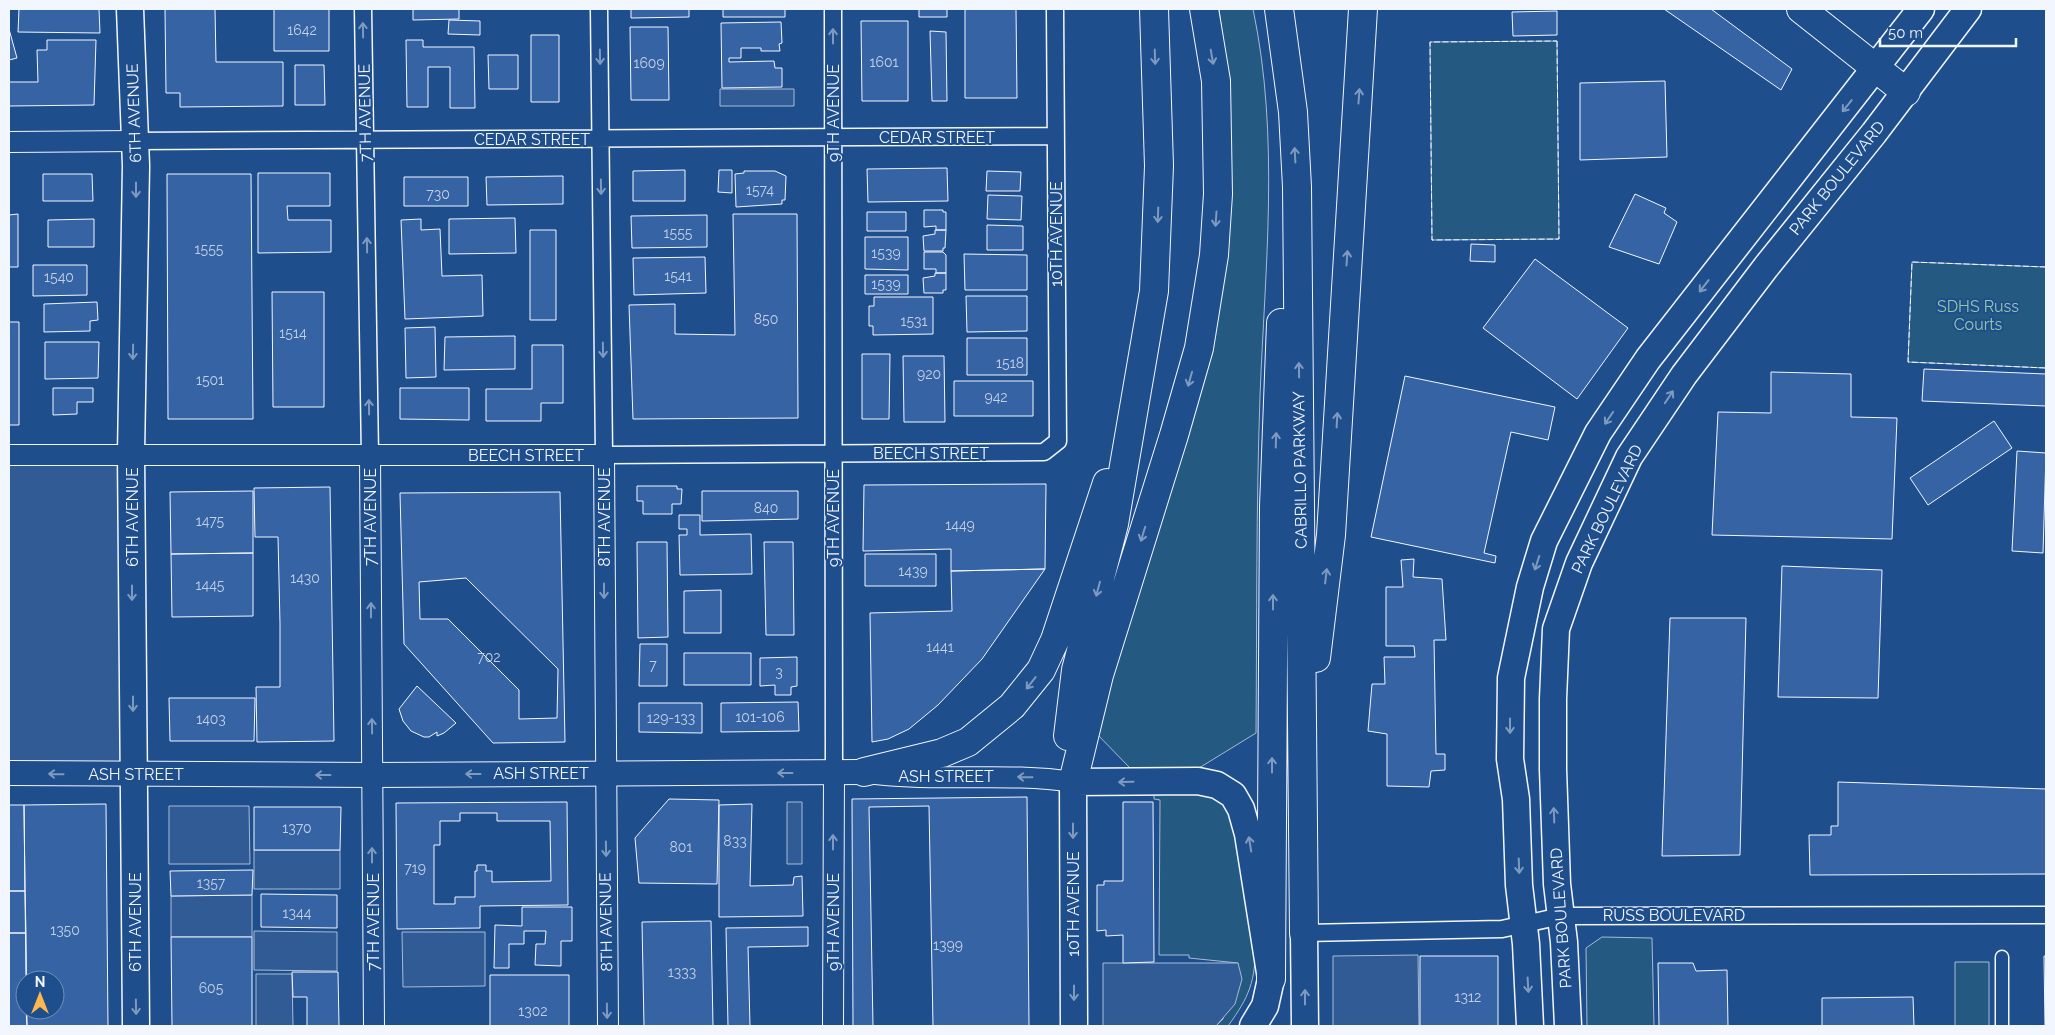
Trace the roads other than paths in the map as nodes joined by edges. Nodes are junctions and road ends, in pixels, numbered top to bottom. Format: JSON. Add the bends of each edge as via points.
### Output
{"nodes":[{"id":1,"x":130,"y":9,"type":"edge"},
{"id":2,"x":363,"y":9,"type":"edge"},
{"id":3,"x":599,"y":9,"type":"edge"},
{"id":4,"x":833,"y":9,"type":"edge"},
{"id":5,"x":1055,"y":9,"type":"edge"},
{"id":6,"x":1154,"y":9,"type":"edge"},
{"id":7,"x":1204,"y":9,"type":"edge"},
{"id":8,"x":1279,"y":9,"type":"edge"},
{"id":9,"x":1362,"y":9,"type":"edge"},
{"id":10,"x":1801,"y":9,"type":"edge"},
{"id":11,"x":1921,"y":9,"type":"edge"},
{"id":12,"x":1968,"y":9,"type":"edge"},
{"id":13,"x":1877,"y":67,"type":"junction"},
{"id":14,"x":1906,"y":92,"type":"junction"},
{"id":15,"x":1055,"y":136,"type":"junction"},
{"id":16,"x":833,"y":138,"type":"junction"},
{"id":17,"x":365,"y":139,"type":"junction"},
{"id":18,"x":601,"y":139,"type":"junction"},
{"id":19,"x":135,"y":141,"type":"junction"},
{"id":20,"x":9,"y":142,"type":"edge"},
{"id":21,"x":1297,"y":188,"type":"junction"},
{"id":22,"x":1136,"y":396,"type":"junction"},
{"id":23,"x":1044,"y":452,"type":"joint"},
{"id":24,"x":9,"y":454,"type":"edge"},
{"id":25,"x":131,"y":454,"type":"junction"},
{"id":26,"x":833,"y":454,"type":"junction"},
{"id":27,"x":604,"y":455,"type":"junction"},
{"id":28,"x":370,"y":456,"type":"junction"},
{"id":29,"x":864,"y":772,"type":"junction"},
{"id":30,"x":9,"y":773,"type":"edge"},
{"id":31,"x":604,"y":773,"type":"junction"},
{"id":32,"x":134,"y":774,"type":"junction"},
{"id":33,"x":834,"y":774,"type":"junction"},
{"id":34,"x":372,"y":775,"type":"junction"},
{"id":35,"x":1302,"y":780,"type":"junction"},
{"id":36,"x":1073,"y":782,"type":"junction"},
{"id":37,"x":2046,"y":915,"type":"edge"},
{"id":38,"x":1562,"y":916,"type":"junction"},
{"id":39,"x":1523,"y":924,"type":"junction"},
{"id":40,"x":1304,"y":933,"type":"junction"},
{"id":41,"x":2002,"y":958,"type":"dead end"},
{"id":42,"x":1271,"y":979,"type":"junction"},
{"id":43,"x":136,"y":1026,"type":"edge"},
{"id":44,"x":374,"y":1026,"type":"edge"},
{"id":45,"x":608,"y":1026,"type":"edge"},
{"id":46,"x":833,"y":1026,"type":"edge"},
{"id":47,"x":1074,"y":1026,"type":"edge"},
{"id":48,"x":1253,"y":1026,"type":"edge"},
{"id":49,"x":1305,"y":1026,"type":"edge"},
{"id":50,"x":1530,"y":1026,"type":"edge"},
{"id":51,"x":1568,"y":1026,"type":"edge"},
{"id":52,"x":2002,"y":1026,"type":"edge"}],
"edges":[{"from":1,"to":19,"type":"main road","name":"6TH AVENUE"},
{"from":17,"to":2,"type":"street","name":"7TH AVENUE","one_way":true},
{"from":3,"to":18,"type":"street","name":"8TH AVENUE","one_way":true},
{"from":16,"to":4,"type":"street","name":"9TH AVENUE","one_way":true},
{"from":5,"to":15,"type":"street","name":"10TH AVENUE"},
{"from":6,"to":22,"type":"highway","one_way":true,"via":[[1159,166],[1157,249],[1154,291]]},
{"from":7,"to":36,"type":"highway","one_way":true,"via":[[1216,82],[1218,194],[1214,255],[1199,348],[1099,675]]},
{"from":21,"to":8,"type":"highway","name":"CABRILLO PARKWAY","one_way":true,"via":[[1293,112]]},
{"from":35,"to":9,"type":"highway","one_way":true,"via":[[1331,535]]},
{"from":10,"to":13,"type":"highway"},
{"from":11,"to":13,"type":"main road"},
{"from":12,"to":14,"type":"main road","name":"PARK BOULEVARD"},
{"from":13,"to":14,"type":"highway"},
{"from":13,"to":39,"type":"main road","one_way":true,"via":[[1648,359],[1598,433],[1544,542],[1530,587],[1510,678],[1510,758],[1516,799]]},
{"from":38,"to":14,"type":"main road","name":"PARK BOULEVARD","one_way":true,"via":[[1557,884],[1552,769],[1556,629],[1579,563],[1629,457],[1684,375]]},
{"from":15,"to":16,"type":"street","name":"CEDAR STREET"},
{"from":15,"to":23,"type":"street","name":"10TH AVENUE","via":[[1058,441]]},
{"from":16,"to":18,"type":"street","name":"CEDAR STREET"},
{"from":16,"to":26,"type":"street","name":"9TH AVENUE"},
{"from":17,"to":18,"type":"street","name":"CEDAR STREET"},
{"from":17,"to":19,"type":"street","name":"CEDAR STREET"},
{"from":28,"to":17,"type":"street","name":"7TH AVENUE","one_way":true},
{"from":18,"to":27,"type":"street","name":"8TH AVENUE","one_way":true},
{"from":19,"to":20,"type":"street","name":"CEDAR STREET"},
{"from":19,"to":25,"type":"main road","name":"6TH AVENUE","one_way":true},
{"from":35,"to":21,"type":"highway","name":"CABRILLO PARKWAY","one_way":true},
{"from":42,"to":21,"type":"highway","one_way":true,"via":[[1274,506],[1280,331]]},
{"from":22,"to":29,"type":"highway","one_way":true,"via":[[1055,640],[1041,670],[1012,706],[968,742],[942,753]]},
{"from":22,"to":36,"type":"highway","one_way":true,"via":[[1114,524],[1076,670],[1068,739]]},
{"from":23,"to":26,"type":"street","name":"BEECH STREET"},
{"from":24,"to":25,"type":"street","name":"BEECH STREET"},
{"from":25,"to":28,"type":"street","name":"BEECH STREET"},
{"from":25,"to":32,"type":"main road","name":"6TH AVENUE","one_way":true},
{"from":26,"to":27,"type":"street","name":"BEECH STREET"},
{"from":26,"to":33,"type":"street","name":"9TH AVENUE"},
{"from":27,"to":28,"type":"street","name":"BEECH STREET"},
{"from":27,"to":31,"type":"street","name":"8TH AVENUE","one_way":true},
{"from":34,"to":28,"type":"street","name":"7TH AVENUE","one_way":true},
{"from":29,"to":33,"type":"main road","name":"ASH STREET"},
{"from":36,"to":29,"type":"street","name":"ASH STREET","one_way":true,"via":[[1039,777],[902,777]]},
{"from":32,"to":30,"type":"main road","name":"ASH STREET","one_way":true},
{"from":33,"to":31,"type":"main road","name":"ASH STREET","one_way":true},
{"from":31,"to":34,"type":"main road","name":"ASH STREET","one_way":true},
{"from":31,"to":45,"type":"street","name":"8TH AVENUE","one_way":true},
{"from":34,"to":32,"type":"main road","name":"ASH STREET","one_way":true},
{"from":32,"to":43,"type":"main road","name":"6TH AVENUE","one_way":true},
{"from":46,"to":33,"type":"street","name":"9TH AVENUE","one_way":true},
{"from":44,"to":34,"type":"street","name":"7TH AVENUE","one_way":true},
{"from":35,"to":40,"type":"highway","name":"CABRILLO PARKWAY"},
{"from":42,"to":36,"type":"main road","one_way":true,"via":[[1248,834],[1241,808],[1233,795],[1218,785],[1198,781]]},
{"from":36,"to":47,"type":"main road","name":"10TH AVENUE","one_way":true},
{"from":37,"to":38,"type":"street","name":"RUSS BOULEVARD"},
{"from":38,"to":39,"type":"street","name":"RUSS BOULEVARD"},
{"from":38,"to":51,"type":"main road","name":"PARK BOULEVARD"},
{"from":39,"to":40,"type":"street","name":"RUSS BOULEVARD","via":[[1502,929]]},
{"from":39,"to":50,"type":"main road","one_way":true},
{"from":49,"to":40,"type":"main road","one_way":true},
{"from":41,"to":52,"type":"street"},
{"from":42,"to":48,"type":"main road","via":[[1265,1006]]}]}
